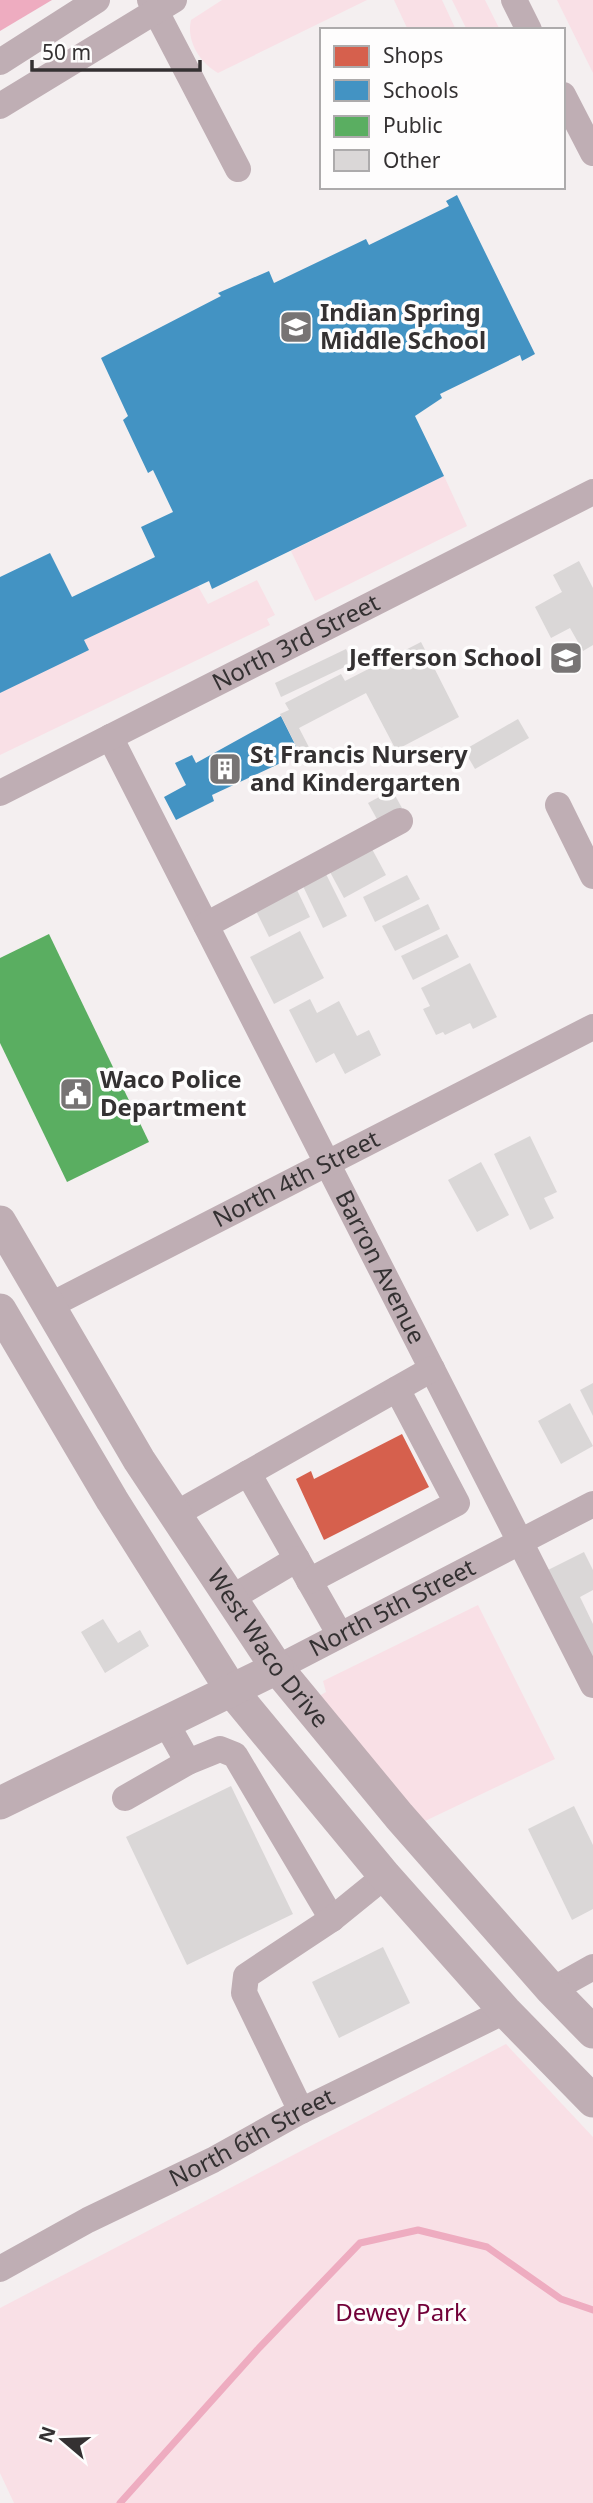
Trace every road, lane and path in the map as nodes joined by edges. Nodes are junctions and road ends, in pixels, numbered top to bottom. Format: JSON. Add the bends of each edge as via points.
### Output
{"nodes":[{"id":1,"x":97,"y":0,"type":"edge"},
{"id":2,"x":514,"y":0,"type":"edge"},
{"id":3,"x":160,"y":4,"type":"edge"},
{"id":4,"x":528,"y":28,"type":"edge"},
{"id":5,"x":0,"y":62,"type":"edge"},
{"id":6,"x":565,"y":99,"type":"edge"},
{"id":7,"x":0,"y":106,"type":"edge"},
{"id":8,"x":593,"y":153,"type":"edge"},
{"id":9,"x":238,"y":169,"type":"dead end"},
{"id":10,"x":593,"y":492,"type":"edge"},
{"id":11,"x":110,"y":737,"type":"junction"},
{"id":12,"x":0,"y":793,"type":"edge"},
{"id":13,"x":558,"y":805,"type":"dead end"},
{"id":14,"x":400,"y":821,"type":"dead end"},
{"id":15,"x":593,"y":876,"type":"edge"},
{"id":16,"x":206,"y":925,"type":"junction"},
{"id":17,"x":593,"y":1027,"type":"edge"},
{"id":18,"x":327,"y":1162,"type":"junction"},
{"id":19,"x":0,"y":1222,"type":"edge"},
{"id":20,"x":49,"y":1306,"type":"junction"},
{"id":21,"x":3,"y":1322,"type":"edge"},
{"id":22,"x":432,"y":1369,"type":"junction"},
{"id":23,"x":397,"y":1389,"type":"junction"},
{"id":24,"x":248,"y":1473,"type":"junction"},
{"id":25,"x":593,"y":1504,"type":"edge"},
{"id":26,"x":174,"y":1515,"type":"junction"},
{"id":27,"x":520,"y":1541,"type":"junction"},
{"id":28,"x":303,"y":1570,"type":"junction"},
{"id":29,"x":230,"y":1599,"type":"junction"},
{"id":30,"x":340,"y":1635,"type":"junction"},
{"id":31,"x":277,"y":1668,"type":"junction"},
{"id":32,"x":593,"y":1685,"type":"edge"},
{"id":33,"x":232,"y":1692,"type":"junction"},
{"id":34,"x":166,"y":1723,"type":"junction"},
{"id":35,"x":285,"y":1755,"type":"junction"},
{"id":36,"x":188,"y":1762,"type":"junction"},
{"id":37,"x":250,"y":1780,"type":"junction"},
{"id":38,"x":125,"y":1798,"type":"dead end"},
{"id":39,"x":0,"y":1804,"type":"edge"},
{"id":40,"x":386,"y":1876,"type":"junction"},
{"id":41,"x":332,"y":1919,"type":"junction"},
{"id":42,"x":593,"y":1967,"type":"edge"},
{"id":43,"x":552,"y":1990,"type":"junction"},
{"id":44,"x":505,"y":2011,"type":"junction"},
{"id":45,"x":593,"y":2032,"type":"edge"},
{"id":46,"x":593,"y":2101,"type":"edge"},
{"id":47,"x":301,"y":2111,"type":"junction"},
{"id":48,"x":0,"y":2269,"type":"edge"}],
"edges":[{"from":1,"to":5,"type":"street"},
{"from":2,"to":4,"type":"street"},
{"from":3,"to":7,"type":"street"},
{"from":3,"to":9,"type":"street"},
{"from":6,"to":8,"type":"street"},
{"from":10,"to":11,"type":"street","name":"North 3rd Street"},
{"from":11,"to":12,"type":"street","name":"North 3rd Street"},
{"from":11,"to":16,"type":"street","name":"Barron Avenue"},
{"from":13,"to":15,"type":"street"},
{"from":14,"to":16,"type":"street"},
{"from":16,"to":18,"type":"street","name":"Barron Avenue"},
{"from":17,"to":18,"type":"street","name":"North 4th Street"},
{"from":18,"to":20,"type":"street","name":"North 4th Street"},
{"from":18,"to":22,"type":"street","name":"Barron Avenue"},
{"from":19,"to":20,"type":"main road","name":"West Waco Drive"},
{"from":20,"to":21,"type":"main road","name":"North 4th Street"},
{"from":20,"to":26,"type":"main road","name":"West Waco Drive"},
{"from":21,"to":33,"type":"main road","name":"West Waco Drive"},
{"from":22,"to":23,"type":"street"},
{"from":22,"to":27,"type":"street","name":"Barron Avenue"},
{"from":23,"to":24,"type":"street"},
{"from":23,"to":28,"type":"street","via":[[457,1503]]},
{"from":24,"to":26,"type":"street"},
{"from":24,"to":28,"type":"street"},
{"from":25,"to":27,"type":"street","name":"North 5th Street"},
{"from":26,"to":29,"type":"main road","name":"West Waco Drive"},
{"from":27,"to":30,"type":"street","name":"North 5th Street"},
{"from":27,"to":32,"type":"street","name":"Barron Avenue"},
{"from":28,"to":29,"type":"street"},
{"from":28,"to":30,"type":"street"},
{"from":29,"to":31,"type":"main road","name":"West Waco Drive"},
{"from":30,"to":31,"type":"street","name":"North 5th Street"},
{"from":31,"to":33,"type":"main road","name":"North 5th Street"},
{"from":31,"to":43,"type":"main road","name":"West Waco Drive"},
{"from":33,"to":34,"type":"main road","name":"North 5th Street"},
{"from":33,"to":35,"type":"main road","name":"West Waco Drive"},
{"from":34,"to":36,"type":"street"},
{"from":34,"to":39,"type":"main road","name":"North 5th Street"},
{"from":35,"to":37,"type":"street"},
{"from":35,"to":40,"type":"main road","name":"West Waco Drive"},
{"from":36,"to":37,"type":"street","via":[[220,1749],[235,1755]]},
{"from":36,"to":38,"type":"street"},
{"from":37,"to":41,"type":"street"},
{"from":40,"to":41,"type":"street"},
{"from":40,"to":44,"type":"main road","name":"West Waco Drive"},
{"from":41,"to":47,"type":"street","via":[[246,1976],[244,1993]]},
{"from":42,"to":43,"type":"street"},
{"from":43,"to":45,"type":"main road","name":"West Waco Drive"},
{"from":44,"to":46,"type":"main road","name":"West Waco Drive"},
{"from":44,"to":47,"type":"street","name":"North 6th Street"},
{"from":47,"to":48,"type":"street","name":"North 6th Street"}]}
